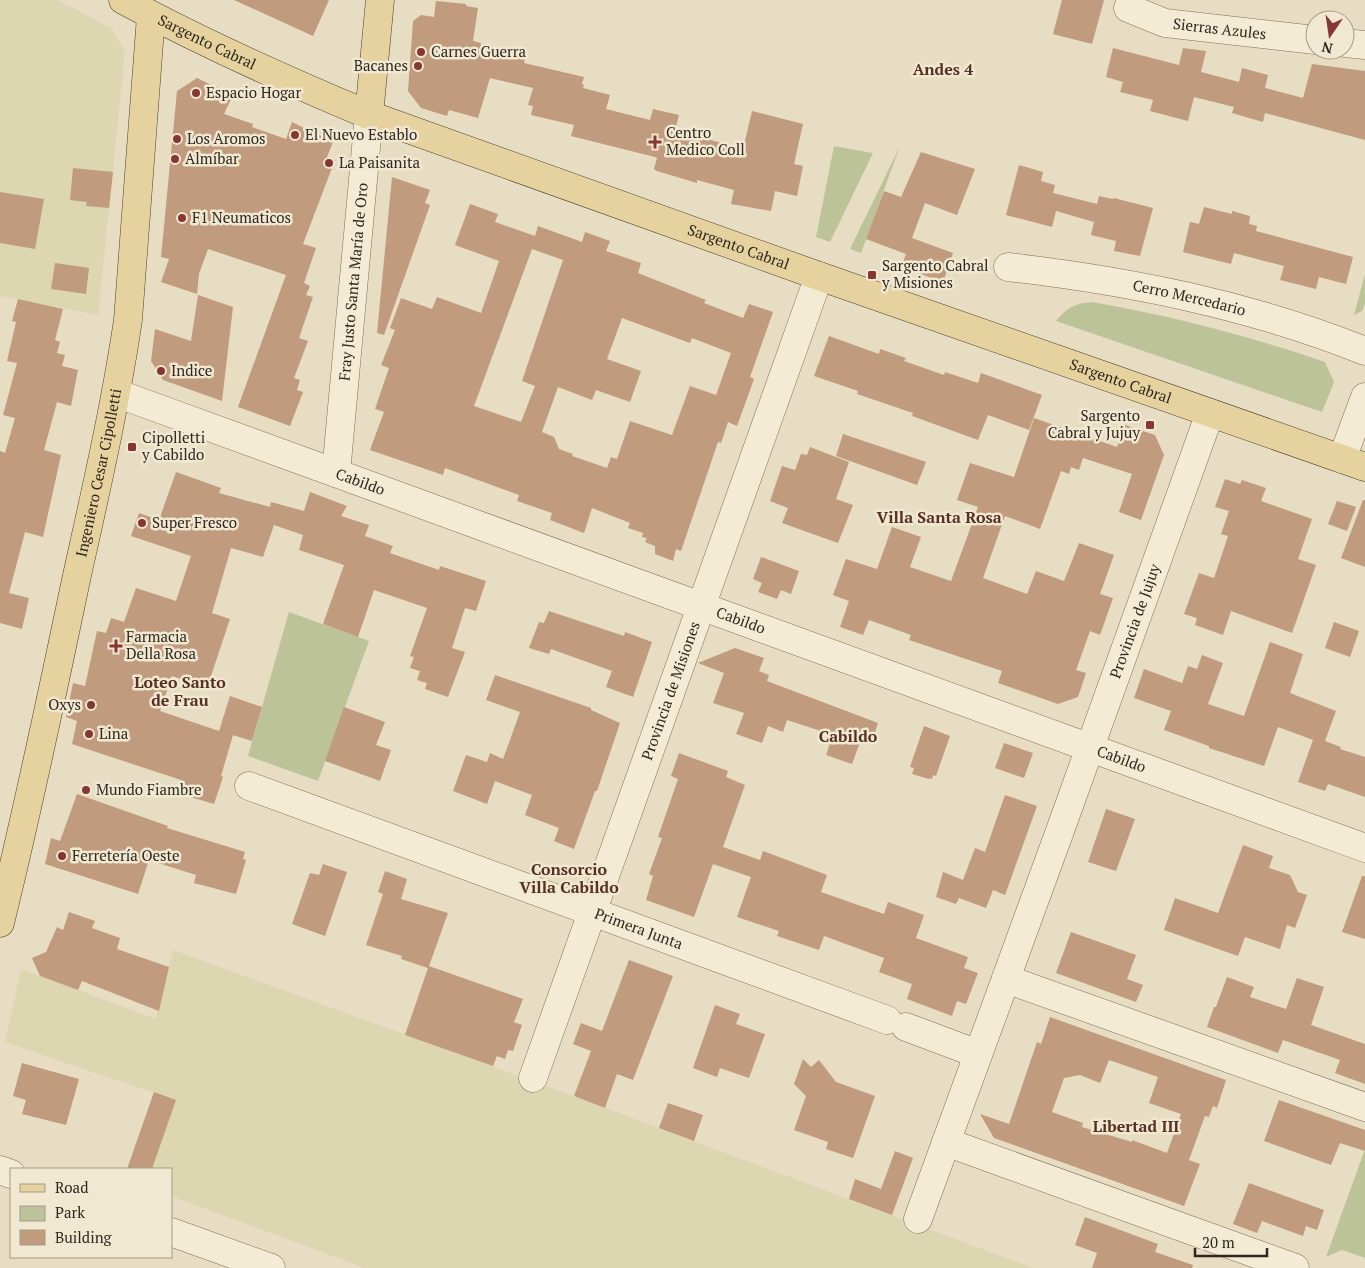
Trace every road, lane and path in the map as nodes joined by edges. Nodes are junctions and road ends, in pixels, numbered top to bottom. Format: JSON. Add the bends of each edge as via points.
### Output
{"nodes":[{"id":1,"x":122,"y":0,"type":"edge"},
{"id":2,"x":380,"y":0,"type":"edge"},
{"id":3,"x":1128,"y":8,"type":"dead end"},
{"id":4,"x":151,"y":16,"type":"junction"},
{"id":5,"x":1305,"y":39,"type":"edge"},
{"id":6,"x":369,"y":115,"type":"junction"},
{"id":7,"x":1008,"y":267,"type":"dead end"},
{"id":8,"x":819,"y":276,"type":"junction"},
{"id":9,"x":1365,"y":351,"type":"edge"},
{"id":10,"x":116,"y":393,"type":"junction"},
{"id":11,"x":1365,"y":397,"type":"edge"},
{"id":12,"x":1210,"y":413,"type":"junction"},
{"id":13,"x":1353,"y":463,"type":"edge"},
{"id":14,"x":336,"y":473,"type":"junction"},
{"id":15,"x":701,"y":606,"type":"junction"},
{"id":16,"x":1090,"y":748,"type":"junction"},
{"id":17,"x":249,"y":786,"type":"dead end"},
{"id":18,"x":1365,"y":848,"type":"edge"},
{"id":19,"x":4,"y":889,"type":"edge"},
{"id":20,"x":592,"y":912,"type":"junction"},
{"id":21,"x":0,"y":922,"type":"edge"},
{"id":22,"x":1006,"y":979,"type":"junction"},
{"id":23,"x":978,"y":1054,"type":"junction"},
{"id":24,"x":533,"y":1078,"type":"dead end"},
{"id":25,"x":1365,"y":1107,"type":"edge"},
{"id":26,"x":946,"y":1142,"type":"junction"},
{"id":27,"x":918,"y":1219,"type":"dead end"},
{"id":28,"x":172,"y":1232,"type":"edge"},
{"id":29,"x":271,"y":1268,"type":"edge"},
{"id":30,"x":1296,"y":1268,"type":"edge"}],
"edges":[{"from":1,"to":4,"type":"main road","name":"Sargento Cabral"},
{"from":2,"to":6,"type":"main road","name":"Fray Justo Santa María de Oro"},
{"from":3,"to":5,"type":"street","name":"Sierras Azules","via":[[1164,23]]},
{"from":4,"to":6,"type":"main road","name":"Sargento Cabral","via":[[247,63]]},
{"from":4,"to":10,"type":"main road","name":"Ingeniero Cesar Cipolletti","via":[[128,320]]},
{"from":6,"to":8,"type":"main road","name":"Sargento Cabral"},
{"from":6,"to":14,"type":"street","name":"Fray Justo Santa María de Oro"},
{"from":7,"to":9,"type":"street","name":"Cerro Mercedario","via":[[1077,275],[1202,299],[1286,322]]},
{"from":8,"to":12,"type":"main road","name":"Sargento Cabral"},
{"from":8,"to":15,"type":"street","name":"Provincia de Misiones"},
{"from":10,"to":14,"type":"street","name":"Cabildo"},
{"from":10,"to":19,"type":"main road","name":"Ingeniero Cesar Cipolletti","via":[[25,820]]},
{"from":11,"to":13,"type":"street"},
{"from":12,"to":13,"type":"main road","name":"Sargento Cabral"},
{"from":12,"to":16,"type":"street","name":"Provincia de Jujuy"},
{"from":14,"to":15,"type":"street","name":"Cabildo"},
{"from":15,"to":16,"type":"street","name":"Cabildo"},
{"from":15,"to":20,"type":"street","name":"Provincia de Misiones"},
{"from":16,"to":18,"type":"street","name":"Cabildo"},
{"from":16,"to":22,"type":"street","name":"Provincia de Jujuy"},
{"from":17,"to":20,"type":"street","name":"Primera Junta"},
{"from":19,"to":21,"type":"main road","name":"Ingeniero Cesar Cipolletti"},
{"from":20,"to":23,"type":"street","name":"Primera Junta"},
{"from":20,"to":24,"type":"street","name":"Provincia de Misiones"},
{"from":22,"to":23,"type":"street","name":"Provincia de Jujuy"},
{"from":22,"to":25,"type":"street"},
{"from":23,"to":26,"type":"street","name":"Provincia de Jujuy"},
{"from":26,"to":27,"type":"street","name":"Provincia de Jujuy"},
{"from":26,"to":30,"type":"street"},
{"from":28,"to":29,"type":"street"}]}
